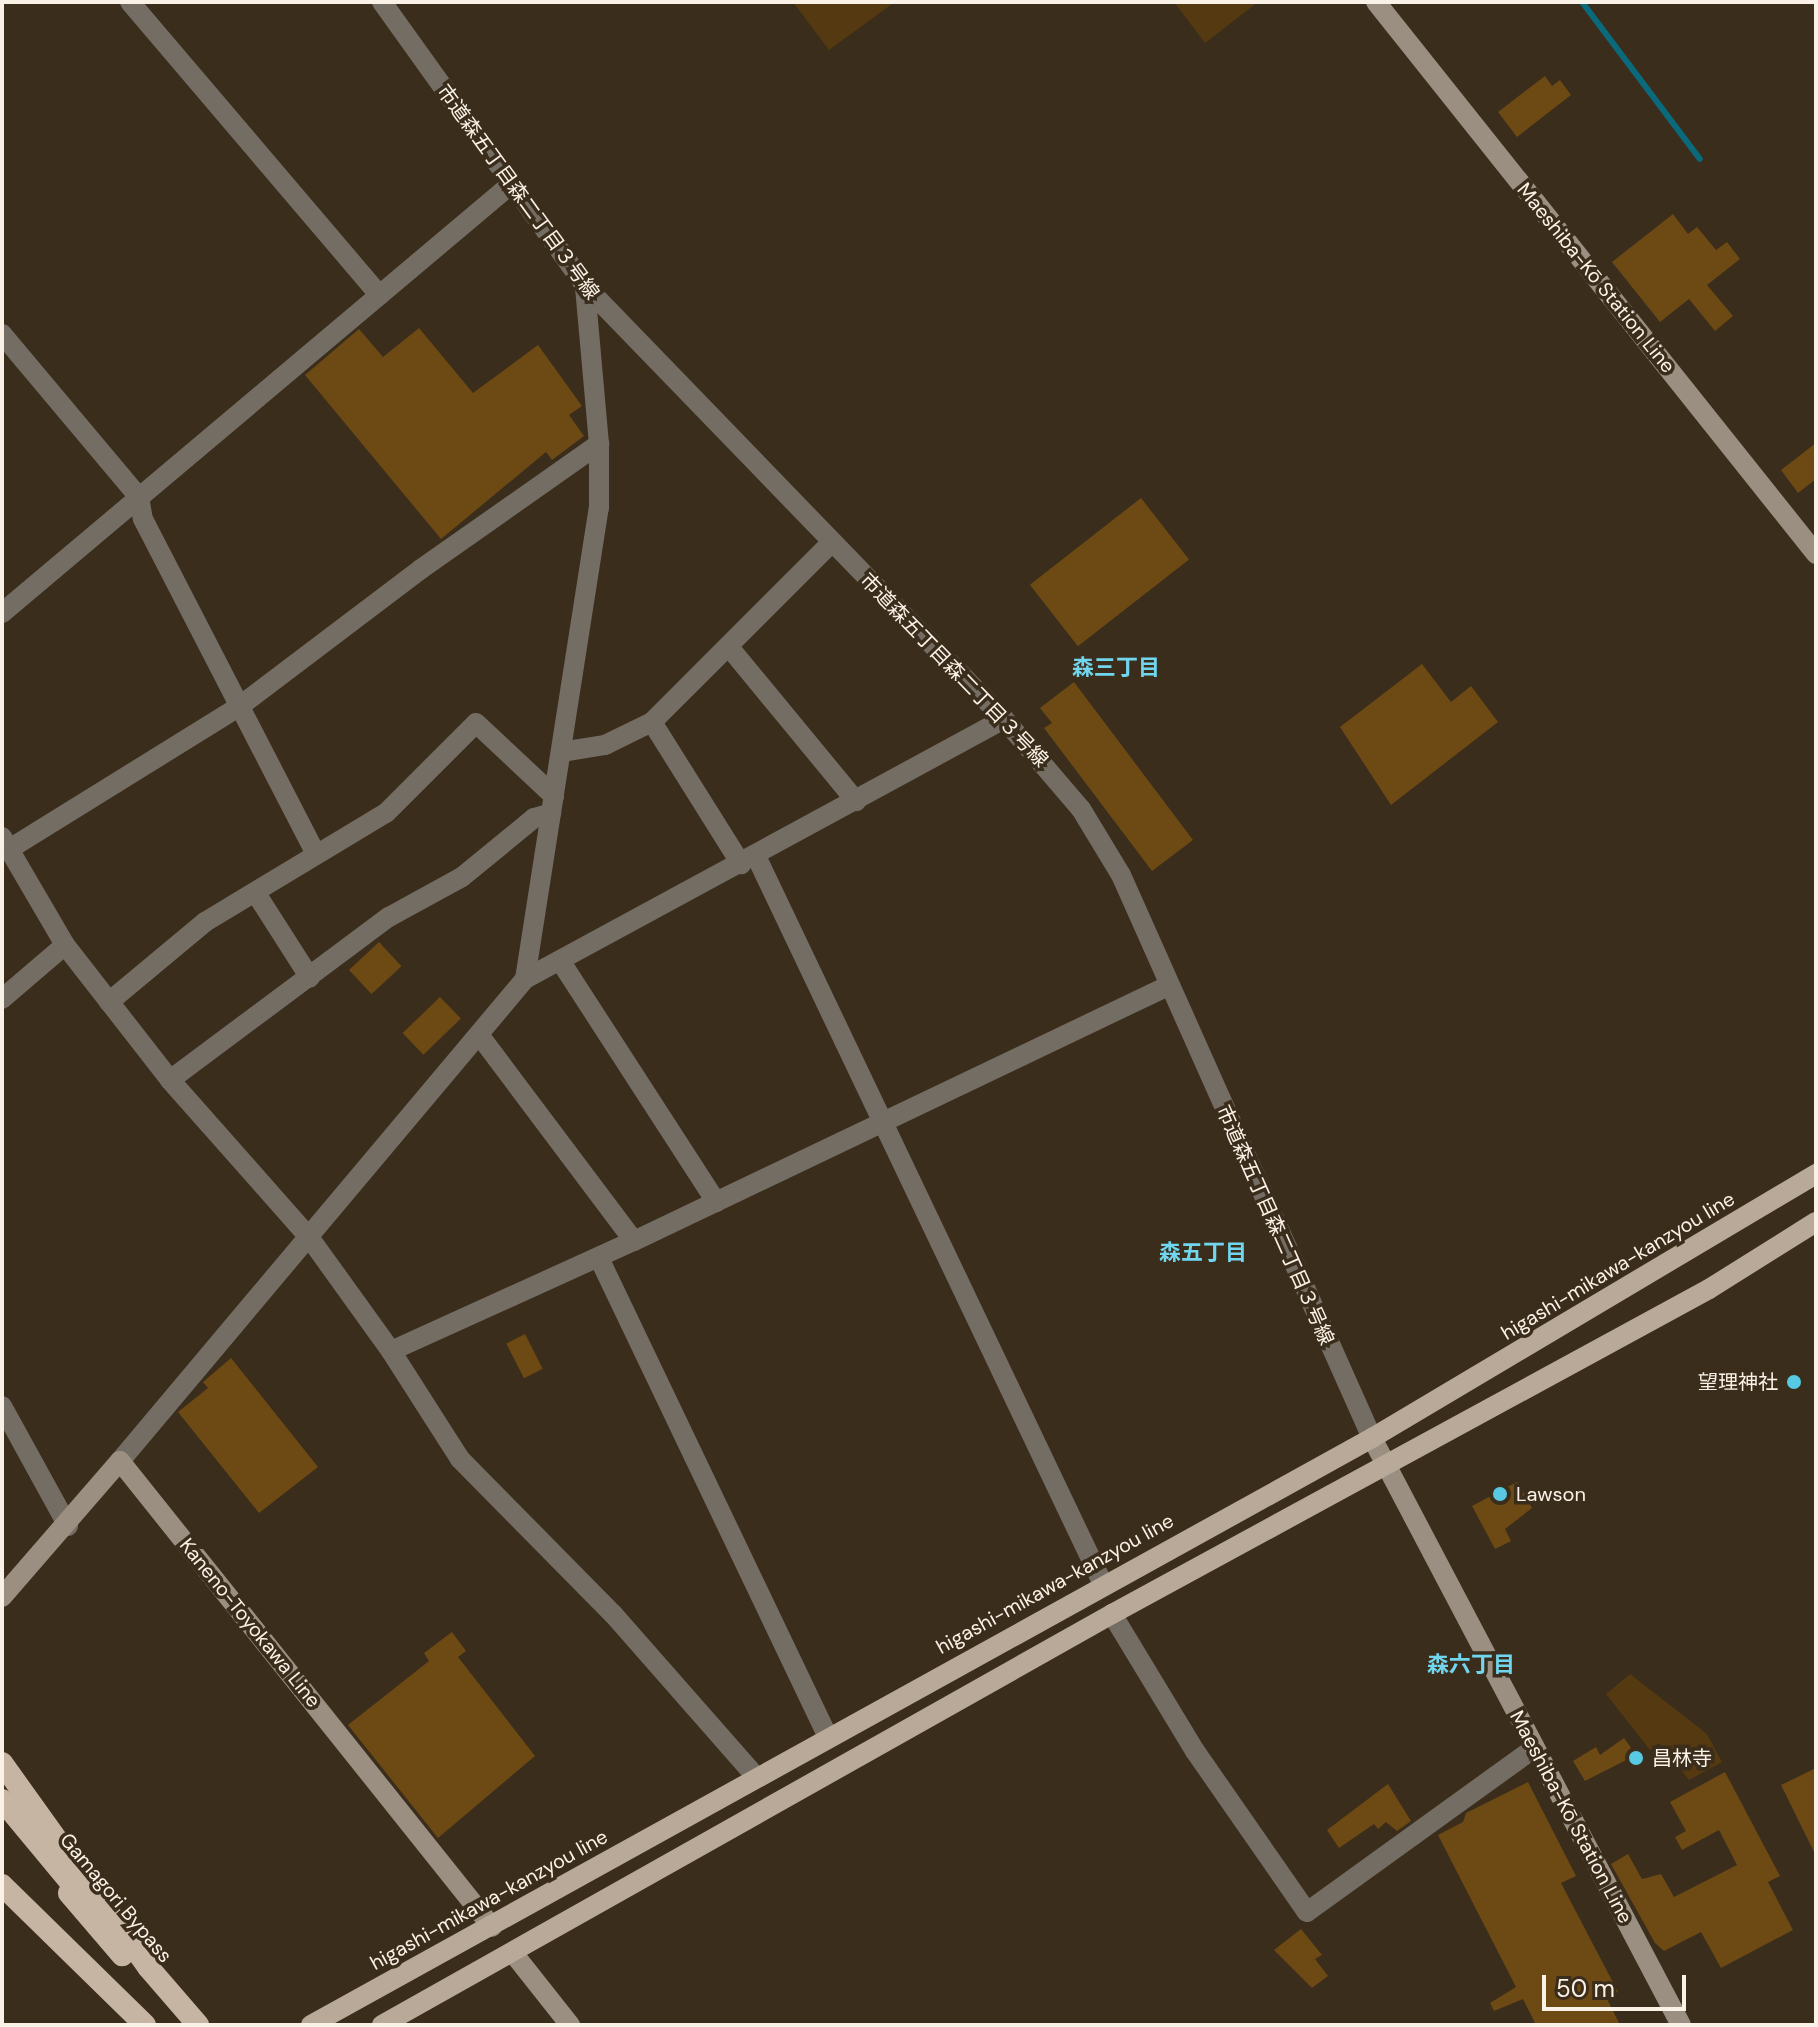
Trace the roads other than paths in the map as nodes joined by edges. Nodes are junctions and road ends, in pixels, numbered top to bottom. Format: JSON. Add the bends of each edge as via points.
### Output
{"nodes":[{"id":1,"x":130,"y":2,"type":"edge"},
{"id":2,"x":382,"y":2,"type":"edge"},
{"id":3,"x":1376,"y":2,"type":"edge"},
{"id":4,"x":509,"y":186,"type":"junction"},
{"id":5,"x":585,"y":286,"type":"junction"},
{"id":6,"x":379,"y":295,"type":"junction"},
{"id":7,"x":2,"y":334,"type":"edge"},
{"id":8,"x":599,"y":444,"type":"junction"},
{"id":9,"x":139,"y":497,"type":"junction"},
{"id":10,"x":831,"y":543,"type":"junction"},
{"id":11,"x":1816,"y":554,"type":"edge"},
{"id":12,"x":2,"y":613,"type":"edge"},
{"id":13,"x":729,"y":647,"type":"junction"},
{"id":14,"x":240,"y":706,"type":"junction"},
{"id":15,"x":1004,"y":719,"type":"junction"},
{"id":16,"x":652,"y":722,"type":"junction"},
{"id":17,"x":561,"y":752,"type":"junction"},
{"id":18,"x":856,"y":801,"type":"junction"},
{"id":19,"x":553,"y":804,"type":"junction"},
{"id":20,"x":6,"y":843,"type":"edge"},
{"id":21,"x":315,"y":852,"type":"junction"},
{"id":22,"x":748,"y":860,"type":"junction"},
{"id":23,"x":257,"y":895,"type":"junction"},
{"id":24,"x":65,"y":945,"type":"junction"},
{"id":25,"x":561,"y":962,"type":"junction"},
{"id":26,"x":310,"y":978,"type":"junction"},
{"id":27,"x":525,"y":979,"type":"junction"},
{"id":28,"x":1168,"y":986,"type":"junction"},
{"id":29,"x":2,"y":999,"type":"edge"},
{"id":30,"x":109,"y":1002,"type":"junction"},
{"id":31,"x":480,"y":1036,"type":"junction"},
{"id":32,"x":170,"y":1080,"type":"junction"},
{"id":33,"x":885,"y":1122,"type":"junction"},
{"id":34,"x":1816,"y":1174,"type":"edge"},
{"id":35,"x":716,"y":1202,"type":"junction"},
{"id":36,"x":1816,"y":1222,"type":"edge"},
{"id":37,"x":309,"y":1237,"type":"junction"},
{"id":38,"x":634,"y":1241,"type":"junction"},
{"id":39,"x":599,"y":1258,"type":"junction"},
{"id":40,"x":391,"y":1351,"type":"junction"},
{"id":41,"x":2,"y":1406,"type":"edge"},
{"id":42,"x":1372,"y":1438,"type":"junction"},
{"id":43,"x":120,"y":1461,"type":"junction"},
{"id":44,"x":1386,"y":1464,"type":"junction"},
{"id":45,"x":68,"y":1526,"type":"junction"},
{"id":46,"x":1103,"y":1584,"type":"junction"},
{"id":47,"x":2,"y":1597,"type":"edge"},
{"id":48,"x":1112,"y":1614,"type":"junction"},
{"id":49,"x":828,"y":1737,"type":"junction"},
{"id":50,"x":1534,"y":1748,"type":"junction"},
{"id":51,"x":2,"y":1763,"type":"edge"},
{"id":52,"x":757,"y":1778,"type":"junction"},
{"id":53,"x":2,"y":1800,"type":"edge"},
{"id":54,"x":2,"y":1816,"type":"edge"},
{"id":55,"x":2,"y":1885,"type":"edge"},
{"id":56,"x":492,"y":1927,"type":"junction"},
{"id":57,"x":513,"y":1953,"type":"junction"},
{"id":58,"x":145,"y":2025,"type":"edge"},
{"id":59,"x":183,"y":2025,"type":"edge"},
{"id":60,"x":196,"y":2025,"type":"edge"},
{"id":61,"x":311,"y":2025,"type":"edge"},
{"id":62,"x":382,"y":2025,"type":"edge"},
{"id":63,"x":570,"y":2025,"type":"edge"},
{"id":64,"x":1681,"y":2025,"type":"edge"}],
"edges":[{"from":1,"to":6,"type":"street"},
{"from":2,"to":4,"type":"street","name":"市道森五丁目森二丁目３号線"},
{"from":3,"to":11,"type":"main road","name":"Maeshiba-Kō Station Line"},
{"from":4,"to":5,"type":"street","name":"市道森五丁目森二丁目３号線"},
{"from":4,"to":6,"type":"street"},
{"from":5,"to":8,"type":"street"},
{"from":5,"to":10,"type":"street","name":"市道森五丁目森二丁目３号線"},
{"from":6,"to":9,"type":"street"},
{"from":7,"to":9,"type":"street"},
{"from":8,"to":14,"type":"street"},
{"from":8,"to":17,"type":"street","via":[[599,508]]},
{"from":9,"to":12,"type":"street"},
{"from":9,"to":14,"type":"street","via":[[143,519]]},
{"from":10,"to":13,"type":"street"},
{"from":10,"to":15,"type":"street","name":"市道森五丁目森二丁目３号線"},
{"from":13,"to":16,"type":"street"},
{"from":13,"to":18,"type":"street"},
{"from":14,"to":20,"type":"street"},
{"from":14,"to":21,"type":"street"},
{"from":15,"to":18,"type":"street"},
{"from":15,"to":28,"type":"street","name":"市道森五丁目森二丁目３号線","via":[[1097,834]]},
{"from":16,"to":17,"type":"street","via":[[605,745]]},
{"from":16,"to":22,"type":"street"},
{"from":17,"to":19,"type":"street"},
{"from":18,"to":22,"type":"street"},
{"from":19,"to":21,"type":"street","via":[[476,723],[386,813]]},
{"from":19,"to":26,"type":"street","via":[[462,877],[389,917]]},
{"from":19,"to":27,"type":"street"},
{"from":20,"to":24,"type":"street"},
{"from":21,"to":23,"type":"street"},
{"from":22,"to":25,"type":"street"},
{"from":22,"to":33,"type":"street"},
{"from":23,"to":26,"type":"street"},
{"from":23,"to":30,"type":"street","via":[[205,922]]},
{"from":24,"to":29,"type":"street"},
{"from":24,"to":30,"type":"street"},
{"from":25,"to":27,"type":"street"},
{"from":25,"to":35,"type":"street"},
{"from":26,"to":32,"type":"street"},
{"from":27,"to":31,"type":"street"},
{"from":28,"to":33,"type":"street"},
{"from":28,"to":42,"type":"street","name":"市道森五丁目森二丁目３号線"},
{"from":30,"to":32,"type":"street"},
{"from":31,"to":37,"type":"street"},
{"from":31,"to":38,"type":"street"},
{"from":32,"to":37,"type":"street"},
{"from":33,"to":35,"type":"street"},
{"from":33,"to":46,"type":"street"},
{"from":34,"to":42,"type":"main road","name":"higashi-mikawa-kanzyou line"},
{"from":35,"to":38,"type":"street"},
{"from":36,"to":44,"type":"main road","via":[[1709,1289]]},
{"from":37,"to":40,"type":"street"},
{"from":37,"to":43,"type":"street"},
{"from":38,"to":39,"type":"street"},
{"from":39,"to":40,"type":"street"},
{"from":39,"to":49,"type":"street"},
{"from":40,"to":52,"type":"street","via":[[460,1459],[613,1614]]},
{"from":41,"to":45,"type":"street"},
{"from":42,"to":44,"type":"main road","name":"Maeshiba-Kō Station Line"},
{"from":42,"to":46,"type":"main road","name":"higashi-mikawa-kanzyou line"},
{"from":43,"to":45,"type":"main road"},
{"from":43,"to":56,"type":"main road","name":"Kaneno-Toyokawa Line"},
{"from":44,"to":48,"type":"main road"},
{"from":44,"to":50,"type":"main road","name":"Maeshiba-Kō Station Line"},
{"from":45,"to":47,"type":"main road"},
{"from":46,"to":49,"type":"main road","name":"higashi-mikawa-kanzyou line"},
{"from":48,"to":50,"type":"street","via":[[1195,1751],[1307,1912]]},
{"from":48,"to":57,"type":"main road"},
{"from":49,"to":52,"type":"main road","name":"higashi-mikawa-kanzyou line"},
{"from":50,"to":64,"type":"main road","name":"Maeshiba-Kō Station Line"},
{"from":51,"to":60,"type":"highway","via":[[131,1944]]},
{"from":52,"to":56,"type":"main road","name":"higashi-mikawa-kanzyou line"},
{"from":53,"to":60,"type":"highway","name":"Gamagori Bypass"},
{"from":54,"to":59,"type":"highway"},
{"from":55,"to":58,"type":"highway"},
{"from":56,"to":61,"type":"main road","name":"higashi-mikawa-kanzyou line"},
{"from":57,"to":62,"type":"main road"},
{"from":57,"to":63,"type":"main road"}]}
